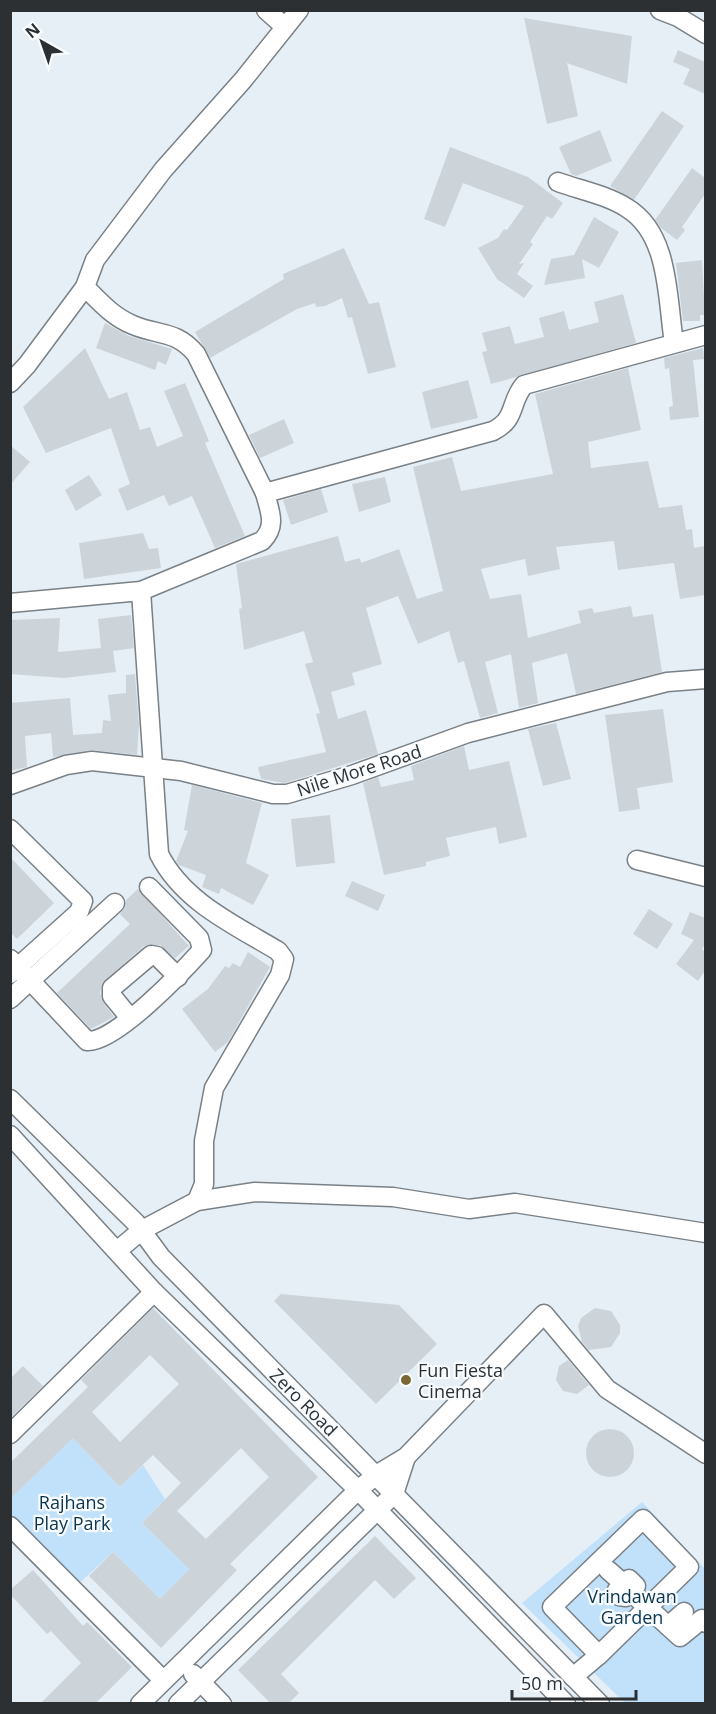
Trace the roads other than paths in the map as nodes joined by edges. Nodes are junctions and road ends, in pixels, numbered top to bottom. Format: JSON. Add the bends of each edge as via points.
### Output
{"nodes":[{"id":1,"x":266,"y":10,"type":"edge"},
{"id":2,"x":299,"y":10,"type":"edge"},
{"id":3,"x":660,"y":10,"type":"edge"},
{"id":4,"x":285,"y":27,"type":"junction"},
{"id":5,"x":705,"y":34,"type":"edge"},
{"id":6,"x":558,"y":182,"type":"dead end"},
{"id":7,"x":85,"y":287,"type":"junction"},
{"id":8,"x":705,"y":335,"type":"edge"},
{"id":9,"x":674,"y":343,"type":"junction"},
{"id":10,"x":10,"y":382,"type":"edge"},
{"id":11,"x":265,"y":493,"type":"junction"},
{"id":12,"x":141,"y":591,"type":"junction"},
{"id":13,"x":10,"y":603,"type":"edge"},
{"id":14,"x":705,"y":679,"type":"edge"},
{"id":15,"x":155,"y":766,"type":"junction"},
{"id":16,"x":10,"y":786,"type":"edge"},
{"id":17,"x":10,"y":829,"type":"edge"},
{"id":18,"x":637,"y":860,"type":"dead end"},
{"id":19,"x":705,"y":877,"type":"edge"},
{"id":20,"x":148,"y":887,"type":"dead end"},
{"id":21,"x":115,"y":903,"type":"dead end"},
{"id":22,"x":17,"y":970,"type":"edge"},
{"id":23,"x":178,"y":977,"type":"junction"},
{"id":24,"x":10,"y":999,"type":"edge"},
{"id":25,"x":130,"y":1018,"type":"junction"},
{"id":26,"x":10,"y":1099,"type":"edge"},
{"id":27,"x":10,"y":1135,"type":"edge"},
{"id":28,"x":197,"y":1201,"type":"junction"},
{"id":29,"x":142,"y":1230,"type":"junction"},
{"id":30,"x":705,"y":1233,"type":"edge"},
{"id":31,"x":118,"y":1250,"type":"junction"},
{"id":32,"x":154,"y":1292,"type":"junction"},
{"id":33,"x":281,"y":1380,"type":"junction"},
{"id":34,"x":261,"y":1398,"type":"junction"},
{"id":35,"x":10,"y":1434,"type":"edge"},
{"id":36,"x":705,"y":1454,"type":"edge"},
{"id":37,"x":406,"y":1457,"type":"junction"},
{"id":38,"x":376,"y":1475,"type":"junction"},
{"id":39,"x":358,"y":1490,"type":"junction"},
{"id":40,"x":394,"y":1494,"type":"junction"},
{"id":41,"x":376,"y":1511,"type":"junction"},
{"id":42,"x":10,"y":1526,"type":"edge"},
{"id":43,"x":608,"y":1570,"type":"dead end"},
{"id":44,"x":647,"y":1608,"type":"junction"},
{"id":45,"x":684,"y":1612,"type":"dead end"},
{"id":46,"x":705,"y":1623,"type":"edge"},
{"id":47,"x":668,"y":1626,"type":"junction"},
{"id":48,"x":599,"y":1655,"type":"junction"},
{"id":49,"x":182,"y":1662,"type":"junction"},
{"id":50,"x":558,"y":1662,"type":"junction"},
{"id":51,"x":573,"y":1677,"type":"junction"},
{"id":52,"x":163,"y":1680,"type":"junction"},
{"id":53,"x":543,"y":1680,"type":"junction"},
{"id":54,"x":200,"y":1682,"type":"junction"},
{"id":55,"x":140,"y":1704,"type":"edge"},
{"id":56,"x":178,"y":1704,"type":"edge"},
{"id":57,"x":222,"y":1704,"type":"edge"},
{"id":58,"x":566,"y":1704,"type":"edge"},
{"id":59,"x":600,"y":1704,"type":"edge"}],
"edges":[{"from":1,"to":4,"type":"street"},
{"from":2,"to":4,"type":"street"},
{"from":3,"to":5,"type":"street"},
{"from":4,"to":7,"type":"street","via":[[163,170],[95,260]]},
{"from":6,"to":9,"type":"street","via":[[620,204],[637,215],[649,231],[660,252]]},
{"from":7,"to":10,"type":"street"},
{"from":7,"to":11,"type":"street","via":[[113,315],[134,326],[175,336],[196,354]]},
{"from":8,"to":9,"type":"street"},
{"from":9,"to":11,"type":"street","via":[[524,385],[511,416],[493,431]]},
{"from":11,"to":12,"type":"street","via":[[273,524],[262,541]]},
{"from":12,"to":13,"type":"street"},
{"from":12,"to":15,"type":"street"},
{"from":14,"to":15,"type":"street","name":"Nile More Road","via":[[667,682],[468,733],[287,794]]},
{"from":15,"to":16,"type":"street","name":"Nile More Road","via":[[79,762]]},
{"from":15,"to":28,"type":"street","via":[[157,844],[168,871],[208,910],[279,951],[284,959],[280,975],[214,1088],[204,1141],[204,1184]]},
{"from":17,"to":22,"type":"street","via":[[83,901],[79,912]]},
{"from":18,"to":19,"type":"street"},
{"from":20,"to":23,"type":"street","via":[[203,944]]},
{"from":21,"to":22,"type":"street"},
{"from":22,"to":24,"type":"street"},
{"from":22,"to":25,"type":"street","via":[[87,1041],[96,1041]]},
{"from":23,"to":25,"type":"street"},
{"from":23,"to":25,"type":"street","via":[[157,956],[151,955],[112,988],[112,996]]},
{"from":26,"to":29,"type":"street","name":"Zero Road"},
{"from":27,"to":31,"type":"street","name":"Zero Road"},
{"from":28,"to":29,"type":"street"},
{"from":28,"to":30,"type":"street","via":[[255,1192],[393,1197],[469,1209],[515,1203]]},
{"from":29,"to":31,"type":"street"},
{"from":29,"to":33,"type":"street","name":"Zero Road","via":[[161,1257]]},
{"from":31,"to":32,"type":"street","name":"Zero Road"},
{"from":32,"to":34,"type":"street","name":"Zero Road"},
{"from":32,"to":35,"type":"street"},
{"from":33,"to":34,"type":"street"},
{"from":33,"to":38,"type":"street","name":"Zero Road"},
{"from":34,"to":39,"type":"street","name":"Zero Road"},
{"from":36,"to":37,"type":"street","via":[[607,1389],[543,1314]]},
{"from":37,"to":38,"type":"street"},
{"from":37,"to":40,"type":"street"},
{"from":38,"to":39,"type":"street"},
{"from":38,"to":40,"type":"street","name":"Zero Road"},
{"from":39,"to":41,"type":"street","name":"Zero Road"},
{"from":39,"to":49,"type":"street"},
{"from":40,"to":41,"type":"street"},
{"from":40,"to":50,"type":"street","name":"Zero Road"},
{"from":41,"to":53,"type":"street","name":"Zero Road"},
{"from":41,"to":54,"type":"street"},
{"from":42,"to":52,"type":"street"},
{"from":43,"to":44,"type":"street"},
{"from":44,"to":47,"type":"street"},
{"from":44,"to":48,"type":"street"},
{"from":44,"to":48,"type":"street","via":[[689,1567],[643,1519],[552,1607]]},
{"from":45,"to":47,"type":"street"},
{"from":46,"to":47,"type":"street","via":[[702,1619],[680,1637]]},
{"from":48,"to":51,"type":"street"},
{"from":49,"to":52,"type":"street"},
{"from":49,"to":54,"type":"street"},
{"from":50,"to":51,"type":"street","name":"Zero Road"},
{"from":50,"to":53,"type":"street"},
{"from":51,"to":59,"type":"street","name":"Zero Road"},
{"from":52,"to":55,"type":"street"},
{"from":53,"to":58,"type":"street","name":"Zero Road"},
{"from":54,"to":56,"type":"street"},
{"from":54,"to":57,"type":"street"}]}
